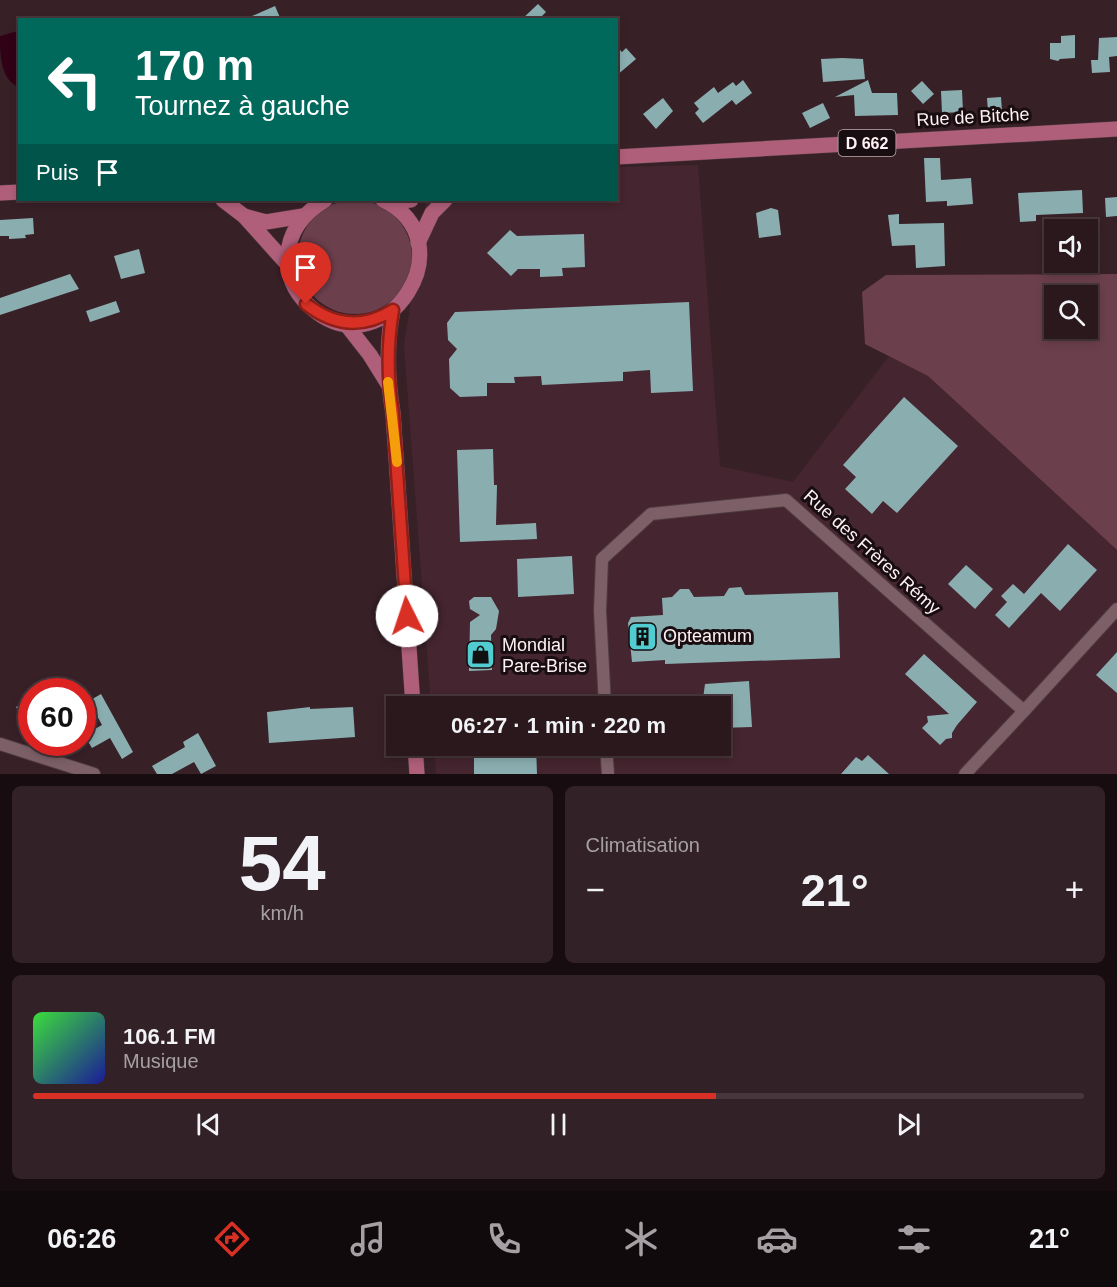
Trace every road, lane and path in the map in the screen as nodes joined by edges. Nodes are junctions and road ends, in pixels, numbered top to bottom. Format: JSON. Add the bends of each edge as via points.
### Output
{"nodes":[{"id":1,"x":1117,"y":129,"type":"edge"},
{"id":2,"x":618,"y":157,"type":"edge"},
{"id":3,"x":18,"y":192,"type":"edge"},
{"id":4,"x":0,"y":193,"type":"edge"},
{"id":5,"x":225,"y":201,"type":"edge"},
{"id":6,"x":323,"y":201,"type":"edge"},
{"id":7,"x":385,"y":201,"type":"edge"},
{"id":8,"x":444,"y":201,"type":"edge"},
{"id":9,"x":244,"y":216,"type":"junction"},
{"id":10,"x":303,"y":216,"type":"junction"},
{"id":11,"x":418,"y":243,"type":"junction"},
{"id":12,"x":288,"y":265,"type":"junction"},
{"id":13,"x":393,"y":310,"type":"junction"},
{"id":14,"x":345,"y":323,"type":"junction"},
{"id":15,"x":388,"y":385,"type":"junction"},
{"id":16,"x":1117,"y":609,"type":"edge"},
{"id":17,"x":412,"y":696,"type":"edge"},
{"id":18,"x":604,"y":696,"type":"edge"},
{"id":19,"x":1024,"y":711,"type":"junction"},
{"id":20,"x":0,"y":744,"type":"edge"},
{"id":21,"x":416,"y":756,"type":"edge"},
{"id":22,"x":607,"y":756,"type":"edge"},
{"id":23,"x":94,"y":774,"type":"edge"},
{"id":24,"x":417,"y":774,"type":"edge"},
{"id":25,"x":608,"y":774,"type":"edge"},
{"id":26,"x":965,"y":774,"type":"edge"}],
"edges":[{"from":1,"to":2,"type":"main road","name":"Rue de Bitche","number":"D 662"},
{"from":3,"to":4,"type":"main road"},
{"from":5,"to":9,"type":"main road"},
{"from":6,"to":10,"type":"main road"},
{"from":7,"to":11,"type":"main road","via":[[407,220]]},
{"from":8,"to":11,"type":"main road","via":[[432,213]]},
{"from":9,"to":10,"type":"main road","via":[[266,222]]},
{"from":9,"to":12,"type":"main road"},
{"from":10,"to":12,"type":"main road","via":[[291,239]]},
{"from":11,"to":13,"type":"main road","via":[[416,280],[403,302]]},
{"from":12,"to":14,"type":"main road","via":[[291,279],[306,304],[331,320]]},
{"from":13,"to":14,"type":"main road","via":[[370,321]]},
{"from":13,"to":15,"type":"main road"},
{"from":14,"to":15,"type":"main road"},
{"from":15,"to":17,"type":"main road"},
{"from":16,"to":19,"type":"street"},
{"from":18,"to":19,"type":"street","name":"Rue des Frères Rémy","via":[[602,559],[651,514],[786,500]]},
{"from":19,"to":26,"type":"street"},
{"from":20,"to":23,"type":"street"},
{"from":21,"to":24,"type":"main road"},
{"from":22,"to":25,"type":"street"}]}
